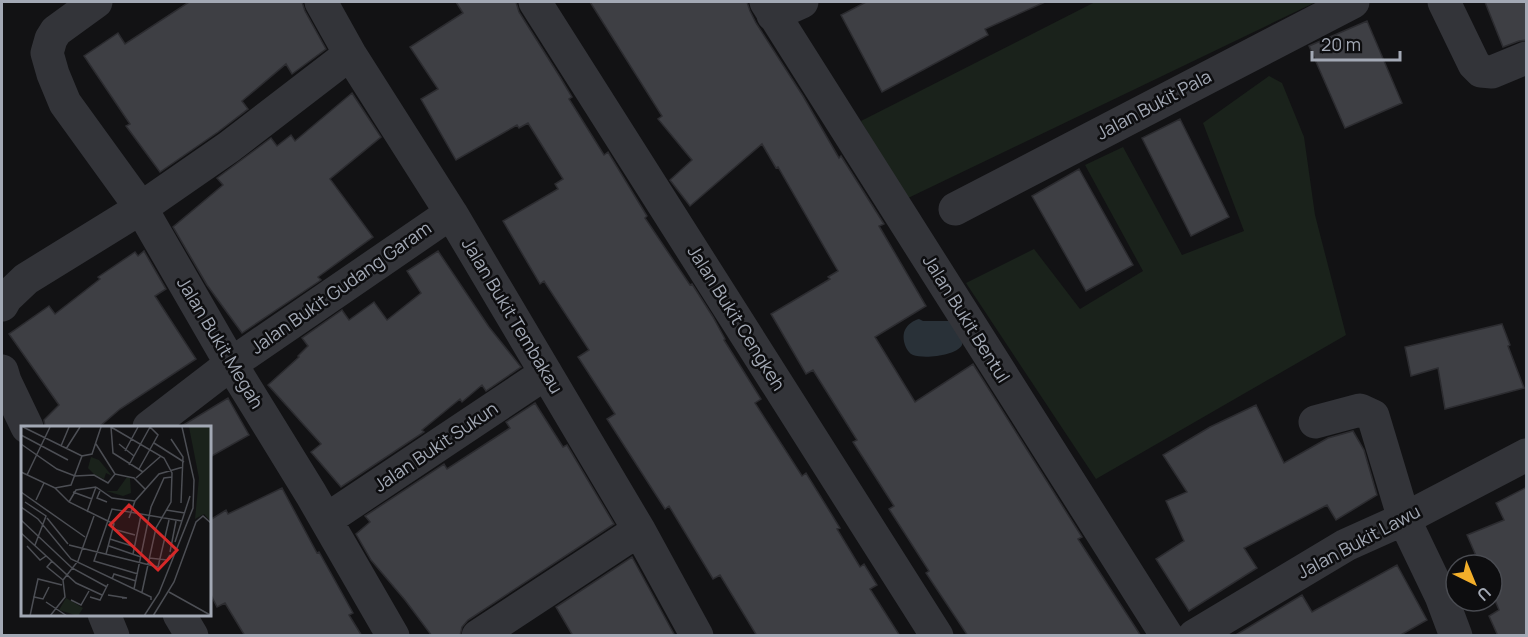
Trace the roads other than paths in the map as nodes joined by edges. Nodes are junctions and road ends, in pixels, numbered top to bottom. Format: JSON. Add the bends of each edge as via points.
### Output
{"nodes":[{"id":1,"x":96,"y":2,"type":"edge"},
{"id":2,"x":321,"y":2,"type":"edge"},
{"id":3,"x":535,"y":2,"type":"edge"},
{"id":4,"x":802,"y":2,"type":"edge"},
{"id":5,"x":1353,"y":2,"type":"edge"},
{"id":6,"x":1444,"y":2,"type":"edge"},
{"id":7,"x":770,"y":8,"type":"edge"},
{"id":8,"x":350,"y":54,"type":"junction"},
{"id":9,"x":1527,"y":58,"type":"edge"},
{"id":10,"x":141,"y":208,"type":"junction"},
{"id":11,"x":955,"y":209,"type":"dead end"},
{"id":12,"x":451,"y":213,"type":"junction"},
{"id":13,"x":2,"y":305,"type":"edge"},
{"id":14,"x":231,"y":364,"type":"junction"},
{"id":15,"x":2,"y":371,"type":"edge"},
{"id":16,"x":546,"y":373,"type":"junction"},
{"id":17,"x":1315,"y":422,"type":"dead end"},
{"id":18,"x":27,"y":426,"type":"edge"},
{"id":19,"x":150,"y":426,"type":"edge"},
{"id":20,"x":1527,"y":455,"type":"edge"},
{"id":21,"x":1404,"y":519,"type":"junction"},
{"id":22,"x":326,"y":520,"type":"junction"},
{"id":23,"x":639,"y":530,"type":"junction"},
{"id":24,"x":104,"y":616,"type":"edge"},
{"id":25,"x":180,"y":616,"type":"edge"},
{"id":26,"x":113,"y":636,"type":"edge"},
{"id":27,"x":192,"y":636,"type":"edge"},
{"id":28,"x":393,"y":636,"type":"edge"},
{"id":29,"x":478,"y":636,"type":"edge"},
{"id":30,"x":697,"y":636,"type":"edge"},
{"id":31,"x":937,"y":636,"type":"edge"},
{"id":32,"x":1167,"y":636,"type":"edge"},
{"id":33,"x":1194,"y":636,"type":"edge"},
{"id":34,"x":1456,"y":636,"type":"edge"}],
"edges":[{"from":1,"to":10,"type":"street","name":"Jalan Bukit Megah","via":[[56,31],[47,53],[65,103]]},
{"from":2,"to":8,"type":"street","name":"Jalan Bukit Tembakau"},
{"from":3,"to":31,"type":"street","name":"Jalan Bukit Cengkeh"},
{"from":4,"to":7,"type":"street"},
{"from":5,"to":11,"type":"street","name":"Jalan Bukit Pala"},
{"from":6,"to":9,"type":"street","via":[[1481,71],[1492,72]]},
{"from":7,"to":32,"type":"street","name":"Jalan Bukit Bentul"},
{"from":8,"to":10,"type":"street","via":[[229,147]]},
{"from":8,"to":12,"type":"street","name":"Jalan Bukit Tembakau"},
{"from":10,"to":13,"type":"street","via":[[26,279]]},
{"from":10,"to":14,"type":"street","name":"Jalan Bukit Megah"},
{"from":12,"to":14,"type":"street","name":"Jalan Bukit Gudang Garam"},
{"from":12,"to":16,"type":"street","name":"Jalan Bukit Tembakau"},
{"from":14,"to":19,"type":"street","name":"Jalan Bukit Gudang Garam"},
{"from":14,"to":22,"type":"street","name":"Jalan Bukit Megah"},
{"from":15,"to":18,"type":"street"},
{"from":16,"to":22,"type":"street","name":"Jalan Bukit Sukun"},
{"from":16,"to":23,"type":"street","name":"Jalan Bukit Tembakau"},
{"from":17,"to":21,"type":"street","via":[[1360,410],[1373,416]]},
{"from":20,"to":21,"type":"street","name":"Jalan Bukit Lawu"},
{"from":21,"to":33,"type":"street","name":"Jalan Bukit Lawu","via":[[1346,545]]},
{"from":21,"to":34,"type":"street"},
{"from":22,"to":28,"type":"street","name":"Jalan Bukit Megah"},
{"from":23,"to":29,"type":"street"},
{"from":23,"to":30,"type":"street","name":"Jalan Bukit Tembakau"},
{"from":24,"to":26,"type":"street"},
{"from":25,"to":27,"type":"street"}]}
